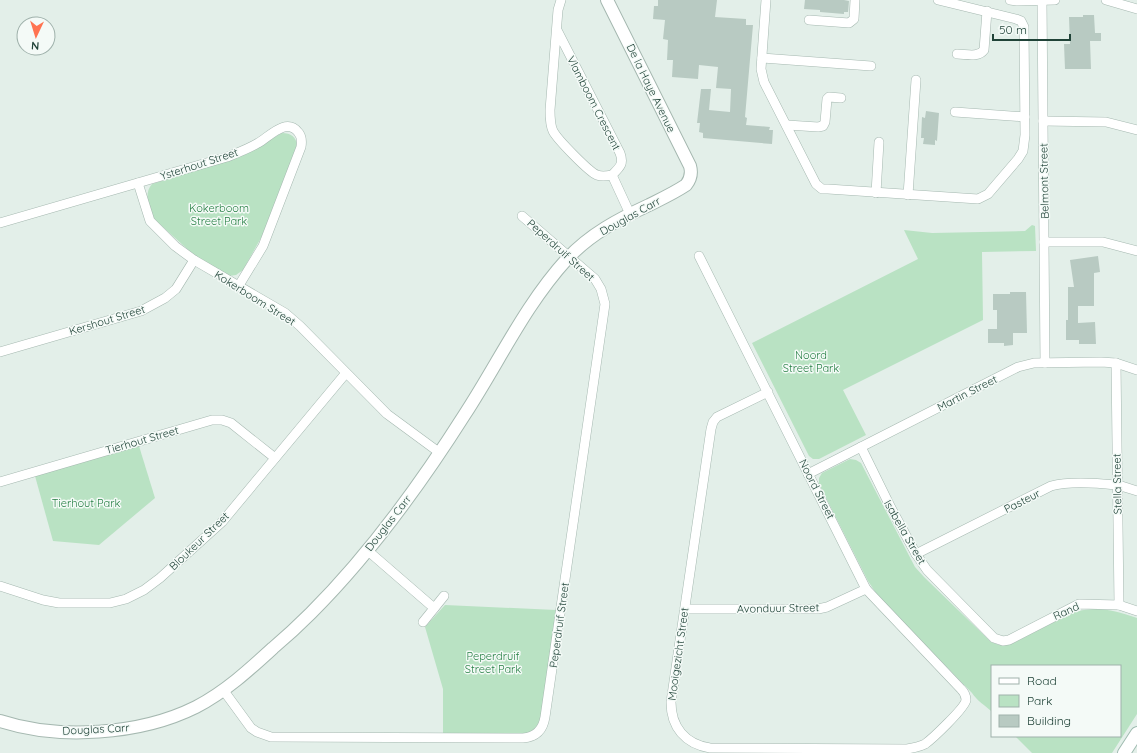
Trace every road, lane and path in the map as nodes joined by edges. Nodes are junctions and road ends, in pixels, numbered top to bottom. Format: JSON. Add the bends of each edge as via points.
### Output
{"nodes":[{"id":1,"x":561,"y":0,"type":"edge"},
{"id":2,"x":607,"y":0,"type":"edge"},
{"id":3,"x":766,"y":0,"type":"edge"},
{"id":4,"x":855,"y":0,"type":"edge"},
{"id":5,"x":938,"y":0,"type":"edge"},
{"id":6,"x":1010,"y":0,"type":"edge"},
{"id":7,"x":1042,"y":0,"type":"edge"},
{"id":8,"x":1055,"y":0,"type":"edge"},
{"id":9,"x":1106,"y":0,"type":"edge"},
{"id":10,"x":1137,"y":9,"type":"edge"},
{"id":11,"x":987,"y":11,"type":"junction"},
{"id":12,"x":809,"y":20,"type":"dead end"},
{"id":13,"x":557,"y":30,"type":"junction"},
{"id":14,"x":957,"y":54,"type":"dead end"},
{"id":15,"x":762,"y":58,"type":"junction"},
{"id":16,"x":871,"y":66,"type":"dead end"},
{"id":17,"x":916,"y":80,"type":"dead end"},
{"id":18,"x":841,"y":98,"type":"dead end"},
{"id":19,"x":955,"y":112,"type":"dead end"},
{"id":20,"x":1024,"y":117,"type":"junction"},
{"id":21,"x":1043,"y":121,"type":"junction"},
{"id":22,"x":787,"y":125,"type":"junction"},
{"id":23,"x":1137,"y":130,"type":"edge"},
{"id":24,"x":880,"y":142,"type":"dead end"},
{"id":25,"x":612,"y":175,"type":"junction"},
{"id":26,"x":690,"y":177,"type":"joint"},
{"id":27,"x":138,"y":183,"type":"junction"},
{"id":28,"x":876,"y":192,"type":"junction"},
{"id":29,"x":908,"y":195,"type":"junction"},
{"id":30,"x":630,"y":214,"type":"junction"},
{"id":31,"x":522,"y":216,"type":"dead end"},
{"id":32,"x":0,"y":223,"type":"edge"},
{"id":33,"x":1044,"y":242,"type":"junction"},
{"id":34,"x":1137,"y":251,"type":"edge"},
{"id":35,"x":699,"y":256,"type":"dead end"},
{"id":36,"x":569,"y":257,"type":"junction"},
{"id":37,"x":194,"y":260,"type":"junction"},
{"id":38,"x":238,"y":287,"type":"junction"},
{"id":39,"x":0,"y":352,"type":"edge"},
{"id":40,"x":1045,"y":363,"type":"junction"},
{"id":41,"x":1116,"y":363,"type":"junction"},
{"id":42,"x":1137,"y":370,"type":"edge"},
{"id":43,"x":346,"y":373,"type":"junction"},
{"id":44,"x":768,"y":392,"type":"junction"},
{"id":45,"x":861,"y":447,"type":"junction"},
{"id":46,"x":440,"y":453,"type":"junction"},
{"id":47,"x":275,"y":458,"type":"junction"},
{"id":48,"x":808,"y":474,"type":"junction"},
{"id":49,"x":0,"y":482,"type":"edge"},
{"id":50,"x":1117,"y":485,"type":"junction"},
{"id":51,"x":1137,"y":491,"type":"edge"},
{"id":52,"x":367,"y":550,"type":"junction"},
{"id":53,"x":916,"y":554,"type":"junction"},
{"id":54,"x":0,"y":586,"type":"edge"},
{"id":55,"x":866,"y":589,"type":"junction"},
{"id":56,"x":444,"y":596,"type":"dead end"},
{"id":57,"x":1119,"y":605,"type":"junction"},
{"id":58,"x":434,"y":608,"type":"junction"},
{"id":59,"x":685,"y":608,"type":"junction"},
{"id":60,"x":1137,"y":611,"type":"edge"},
{"id":61,"x":423,"y":622,"type":"dead end"},
{"id":62,"x":998,"y":640,"type":"joint"},
{"id":63,"x":224,"y":691,"type":"junction"},
{"id":64,"x":966,"y":698,"type":"joint"},
{"id":65,"x":0,"y":721,"type":"edge"},
{"id":66,"x":1137,"y":733,"type":"edge"},
{"id":67,"x":813,"y":751,"type":"edge"},
{"id":68,"x":1124,"y":753,"type":"edge"}],
"edges":[{"from":1,"to":13,"type":"street","name":"Vlamboom Crescent"},
{"from":2,"to":26,"type":"street","name":"De la Haye Avenue","via":[[690,166]]},
{"from":3,"to":15,"type":"street"},
{"from":4,"to":12,"type":"street","via":[[854,19],[849,23]]},
{"from":5,"to":11,"type":"street"},
{"from":6,"to":7,"type":"street"},
{"from":7,"to":8,"type":"street"},
{"from":7,"to":21,"type":"street","name":"Belmont Street"},
{"from":9,"to":10,"type":"street"},
{"from":11,"to":14,"type":"street","via":[[982,53]]},
{"from":11,"to":20,"type":"street","via":[[1021,21],[1024,26]]},
{"from":13,"to":25,"type":"street","name":"Vlamboom Crescent","via":[[620,153],[621,164]]},
{"from":13,"to":25,"type":"street","name":"Vlamboom Crescent","via":[[550,110],[553,132],[589,170],[597,175]]},
{"from":15,"to":16,"type":"street"},
{"from":15,"to":22,"type":"street","via":[[764,82]]},
{"from":17,"to":29,"type":"street"},
{"from":18,"to":22,"type":"street","via":[[828,98],[823,126]]},
{"from":19,"to":20,"type":"street"},
{"from":20,"to":29,"type":"street","via":[[1023,151],[985,196],[974,199]]},
{"from":21,"to":23,"type":"street","via":[[1106,122]]},
{"from":21,"to":33,"type":"street","name":"Belmont Street"},
{"from":22,"to":28,"type":"street","via":[[819,187]]},
{"from":24,"to":28,"type":"street"},
{"from":25,"to":30,"type":"street"},
{"from":26,"to":30,"type":"street","name":"Douglas Carr","via":[[686,185]]},
{"from":27,"to":32,"type":"street","name":"Ysterhout Street"},
{"from":27,"to":37,"type":"street","name":"Kokerboom Street","via":[[152,224]]},
{"from":27,"to":38,"type":"street","name":"Ysterhout Street","via":[[226,157],[257,144],[281,128],[289,127],[298,132],[302,139],[301,147],[274,218],[263,246]]},
{"from":28,"to":29,"type":"street"},
{"from":30,"to":36,"type":"street","name":"Douglas Carr","via":[[598,233]]},
{"from":31,"to":36,"type":"street","name":"Peperdruif Street"},
{"from":33,"to":34,"type":"street","via":[[1103,242]]},
{"from":33,"to":40,"type":"street","name":"Belmont Street"},
{"from":35,"to":44,"type":"street","name":"Noord Street"},
{"from":36,"to":46,"type":"street","name":"Douglas Carr","via":[[518,326]]},
{"from":36,"to":63,"type":"street","name":"Peperdruif Street","via":[[595,279],[603,294],[605,309],[544,722],[539,731],[532,737],[523,738],[271,737],[251,728]]},
{"from":37,"to":38,"type":"street","name":"Kokerboom Street"},
{"from":37,"to":39,"type":"street","name":"Kershout Street","via":[[176,289],[141,311]]},
{"from":38,"to":43,"type":"street","name":"Kokerboom Street","via":[[285,313]]},
{"from":40,"to":41,"type":"street","name":"Martin Street"},
{"from":40,"to":45,"type":"street","name":"Martin Street","via":[[1018,367]]},
{"from":41,"to":42,"type":"street","name":"Martin Street"},
{"from":41,"to":50,"type":"street","name":"Stella Street"},
{"from":43,"to":46,"type":"street","name":"Kokerboom Street","via":[[387,414]]},
{"from":43,"to":47,"type":"street","name":"Bloukeur Street"},
{"from":44,"to":48,"type":"street","name":"Noord Street"},
{"from":44,"to":59,"type":"street","name":"Mooigezicht Street","via":[[713,422]]},
{"from":45,"to":48,"type":"street","name":"Martin Street"},
{"from":45,"to":53,"type":"street","name":"Isabella Street","via":[[890,508]]},
{"from":46,"to":52,"type":"street","name":"Douglas Carr"},
{"from":47,"to":49,"type":"street","name":"Tierhout Street","via":[[231,423],[212,420]]},
{"from":47,"to":54,"type":"street","name":"Bloukeur Street","via":[[222,522],[152,585],[135,595],[106,603],[59,603]]},
{"from":48,"to":55,"type":"street","name":"Noord Street"},
{"from":50,"to":51,"type":"street","name":"Pasteur"},
{"from":50,"to":53,"type":"street","name":"Pasteur","via":[[1071,483],[1051,486]]},
{"from":50,"to":57,"type":"street","name":"Stella Street"},
{"from":52,"to":58,"type":"street"},
{"from":52,"to":63,"type":"street","name":"Douglas Carr","via":[[311,614]]},
{"from":53,"to":62,"type":"street","name":"Isabella Street","via":[[927,570],[989,635]]},
{"from":55,"to":59,"type":"street","name":"Avonduur Street","via":[[818,609]]},
{"from":55,"to":64,"type":"street","name":"Noord Street","via":[[961,689]]},
{"from":56,"to":58,"type":"street"},
{"from":57,"to":60,"type":"street","name":"Rand"},
{"from":57,"to":62,"type":"street","name":"Rand","via":[[1079,604],[1009,640]]},
{"from":58,"to":61,"type":"street"},
{"from":59,"to":67,"type":"street","name":"Mooigezicht Street","via":[[671,702],[674,723],[682,734],[698,745],[710,748]]},
{"from":63,"to":65,"type":"street","name":"Douglas Carr","via":[[179,715],[132,728],[93,732],[50,731]]},
{"from":64,"to":67,"type":"street","name":"Mooigezicht Street","via":[[961,709],[929,741],[918,747]]},
{"from":66,"to":68,"type":"street"}]}
